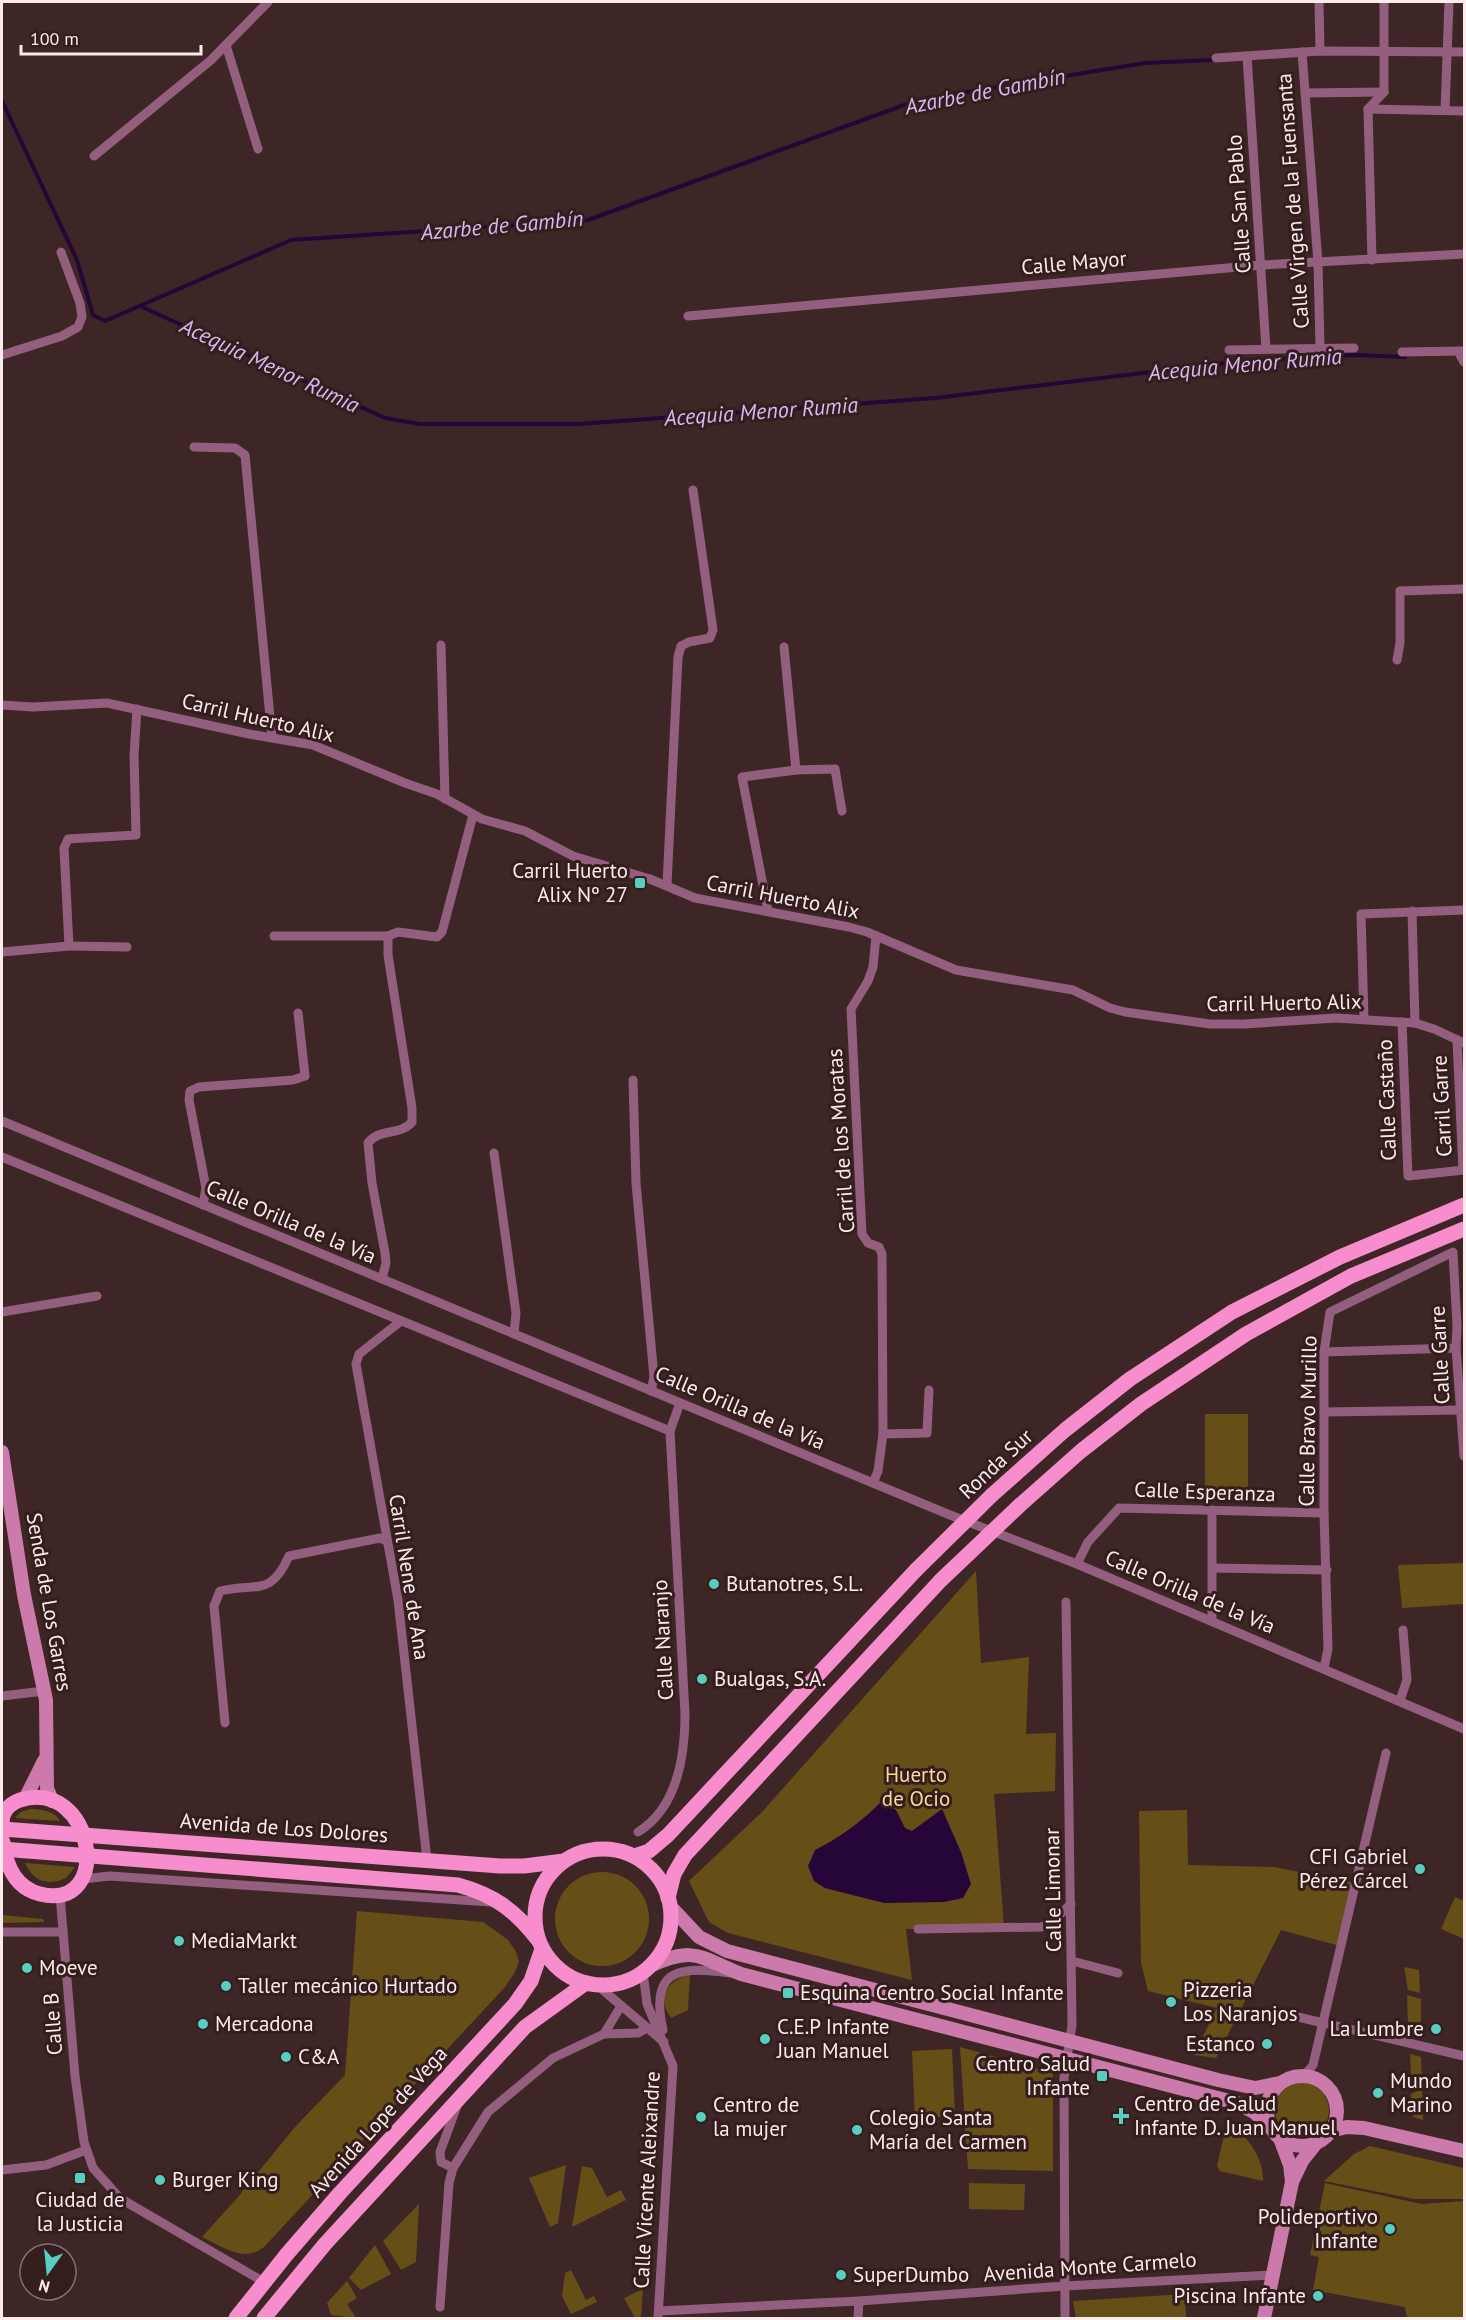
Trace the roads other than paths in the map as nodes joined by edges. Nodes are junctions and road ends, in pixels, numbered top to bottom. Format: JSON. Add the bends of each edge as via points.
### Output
{"nodes":[{"id":1,"x":268,"y":2,"type":"edge"},
{"id":2,"x":1319,"y":2,"type":"edge"},
{"id":3,"x":1384,"y":2,"type":"edge"},
{"id":4,"x":1449,"y":2,"type":"edge"},
{"id":5,"x":226,"y":45,"type":"junction"},
{"id":6,"x":1320,"y":51,"type":"junction"},
{"id":7,"x":1384,"y":51,"type":"junction"},
{"id":8,"x":1302,"y":52,"type":"junction"},
{"id":9,"x":1448,"y":52,"type":"junction"},
{"id":10,"x":1464,"y":52,"type":"edge"},
{"id":11,"x":1247,"y":56,"type":"junction"},
{"id":12,"x":1216,"y":58,"type":"dead end"},
{"id":13,"x":1384,"y":92,"type":"junction"},
{"id":14,"x":1305,"y":93,"type":"junction"},
{"id":15,"x":1368,"y":109,"type":"junction"},
{"id":16,"x":1445,"y":110,"type":"junction"},
{"id":17,"x":1464,"y":111,"type":"edge"},
{"id":18,"x":258,"y":149,"type":"dead end"},
{"id":19,"x":94,"y":156,"type":"dead end"},
{"id":20,"x":61,"y":252,"type":"dead end"},
{"id":21,"x":1464,"y":254,"type":"edge"},
{"id":22,"x":1372,"y":260,"type":"junction"},
{"id":23,"x":1318,"y":263,"type":"junction"},
{"id":24,"x":1261,"y":265,"type":"junction"},
{"id":25,"x":688,"y":316,"type":"dead end"},
{"id":26,"x":1320,"y":347,"type":"junction"},
{"id":27,"x":1354,"y":348,"type":"dead end"},
{"id":28,"x":1266,"y":349,"type":"junction"},
{"id":29,"x":1229,"y":350,"type":"dead end"},
{"id":30,"x":1461,"y":351,"type":"edge"},
{"id":31,"x":1402,"y":352,"type":"dead end"},
{"id":32,"x":2,"y":355,"type":"edge"},
{"id":33,"x":1464,"y":362,"type":"edge"},
{"id":34,"x":194,"y":447,"type":"dead end"},
{"id":35,"x":693,"y":490,"type":"dead end"},
{"id":36,"x":1464,"y":589,"type":"edge"},
{"id":37,"x":441,"y":645,"type":"dead end"},
{"id":38,"x":784,"y":647,"type":"dead end"},
{"id":39,"x":1397,"y":660,"type":"dead end"},
{"id":40,"x":2,"y":705,"type":"edge"},
{"id":41,"x":137,"y":709,"type":"junction"},
{"id":42,"x":272,"y":738,"type":"junction"},
{"id":43,"x":796,"y":770,"type":"junction"},
{"id":44,"x":446,"y":799,"type":"junction"},
{"id":45,"x":842,"y":811,"type":"dead end"},
{"id":46,"x":473,"y":815,"type":"junction"},
{"id":47,"x":666,"y":885,"type":"junction"},
{"id":48,"x":1464,"y":910,"type":"edge"},
{"id":49,"x":768,"y":911,"type":"junction"},
{"id":50,"x":1412,"y":911,"type":"junction"},
{"id":51,"x":274,"y":936,"type":"dead end"},
{"id":52,"x":388,"y":936,"type":"junction"},
{"id":53,"x":876,"y":936,"type":"junction"},
{"id":54,"x":69,"y":946,"type":"junction"},
{"id":55,"x":127,"y":947,"type":"dead end"},
{"id":56,"x":2,"y":952,"type":"edge"},
{"id":57,"x":298,"y":1013,"type":"dead end"},
{"id":58,"x":1364,"y":1019,"type":"junction"},
{"id":59,"x":1402,"y":1022,"type":"junction"},
{"id":60,"x":1415,"y":1023,"type":"junction"},
{"id":61,"x":1461,"y":1041,"type":"edge"},
{"id":62,"x":633,"y":1080,"type":"dead end"},
{"id":63,"x":2,"y":1121,"type":"edge"},
{"id":64,"x":494,"y":1153,"type":"dead end"},
{"id":65,"x":2,"y":1157,"type":"edge"},
{"id":66,"x":1464,"y":1170,"type":"edge"},
{"id":67,"x":203,"y":1205,"type":"junction"},
{"id":68,"x":1464,"y":1205,"type":"edge"},
{"id":69,"x":1461,"y":1231,"type":"edge"},
{"id":70,"x":1453,"y":1252,"type":"joint"},
{"id":71,"x":382,"y":1279,"type":"junction"},
{"id":72,"x":97,"y":1296,"type":"dead end"},
{"id":73,"x":2,"y":1312,"type":"edge"},
{"id":74,"x":401,"y":1321,"type":"junction"},
{"id":75,"x":1461,"y":1326,"type":"edge"},
{"id":76,"x":513,"y":1334,"type":"junction"},
{"id":77,"x":1456,"y":1348,"type":"junction"},
{"id":78,"x":1324,"y":1352,"type":"junction"},
{"id":79,"x":651,"y":1390,"type":"junction"},
{"id":80,"x":929,"y":1390,"type":"dead end"},
{"id":81,"x":680,"y":1403,"type":"junction"},
{"id":82,"x":1461,"y":1410,"type":"junction"},
{"id":83,"x":1324,"y":1412,"type":"junction"},
{"id":84,"x":670,"y":1431,"type":"junction"},
{"id":85,"x":883,"y":1434,"type":"junction"},
{"id":86,"x":2,"y":1452,"type":"edge"},
{"id":87,"x":1464,"y":1456,"type":"edge"},
{"id":88,"x":873,"y":1483,"type":"junction"},
{"id":89,"x":1212,"y":1510,"type":"junction"},
{"id":90,"x":1324,"y":1513,"type":"junction"},
{"id":91,"x":387,"y":1541,"type":"junction"},
{"id":92,"x":1077,"y":1564,"type":"junction"},
{"id":93,"x":1213,"y":1568,"type":"junction"},
{"id":94,"x":1327,"y":1570,"type":"junction"},
{"id":95,"x":1066,"y":1602,"type":"dead end"},
{"id":96,"x":1212,"y":1620,"type":"junction"},
{"id":97,"x":1403,"y":1630,"type":"dead end"},
{"id":98,"x":1324,"y":1668,"type":"junction"},
{"id":99,"x":44,"y":1690,"type":"junction"},
{"id":100,"x":2,"y":1696,"type":"edge"},
{"id":101,"x":1400,"y":1700,"type":"junction"},
{"id":102,"x":225,"y":1723,"type":"dead end"},
{"id":103,"x":1464,"y":1729,"type":"edge"},
{"id":104,"x":1386,"y":1753,"type":"dead end"},
{"id":105,"x":45,"y":1759,"type":"junction"},
{"id":106,"x":25,"y":1799,"type":"junction"},
{"id":107,"x":52,"y":1801,"type":"junction"},
{"id":108,"x":2,"y":1823,"type":"edge"},
{"id":109,"x":2,"y":1830,"type":"edge"},
{"id":110,"x":638,"y":1832,"type":"dead end"},
{"id":111,"x":84,"y":1835,"type":"junction"},
{"id":112,"x":3,"y":1849,"type":"edge"},
{"id":113,"x":86,"y":1855,"type":"junction"},
{"id":114,"x":634,"y":1856,"type":"junction"},
{"id":115,"x":427,"y":1860,"type":"junction"},
{"id":116,"x":564,"y":1861,"type":"junction"},
{"id":117,"x":2,"y":1870,"type":"edge"},
{"id":118,"x":83,"y":1879,"type":"junction"},
{"id":119,"x":18,"y":1882,"type":"junction"},
{"id":120,"x":60,"y":1895,"type":"junction"},
{"id":121,"x":669,"y":1902,"type":"junction"},
{"id":122,"x":502,"y":1904,"type":"junction"},
{"id":123,"x":1071,"y":1904,"type":"junction"},
{"id":124,"x":918,"y":1929,"type":"dead end"},
{"id":125,"x":2,"y":1932,"type":"edge"},
{"id":126,"x":63,"y":1932,"type":"junction"},
{"id":127,"x":540,"y":1945,"type":"junction"},
{"id":128,"x":1072,"y":1961,"type":"junction"},
{"id":129,"x":647,"y":1969,"type":"junction"},
{"id":130,"x":1119,"y":1973,"type":"dead end"},
{"id":131,"x":741,"y":1974,"type":"junction"},
{"id":132,"x":592,"y":1984,"type":"junction"},
{"id":133,"x":621,"y":2006,"type":"junction"},
{"id":134,"x":1281,"y":2013,"type":"dead end"},
{"id":135,"x":1323,"y":2023,"type":"junction"},
{"id":136,"x":647,"y":2028,"type":"junction"},
{"id":137,"x":604,"y":2034,"type":"junction"},
{"id":138,"x":1070,"y":2041,"type":"junction"},
{"id":139,"x":665,"y":2044,"type":"junction"},
{"id":140,"x":1464,"y":2056,"type":"edge"},
{"id":141,"x":1067,"y":2059,"type":"junction"},
{"id":142,"x":1311,"y":2073,"type":"junction"},
{"id":143,"x":1280,"y":2084,"type":"junction"},
{"id":144,"x":459,"y":2097,"type":"junction"},
{"id":145,"x":1336,"y":2107,"type":"junction"},
{"id":146,"x":1364,"y":2128,"type":"junction"},
{"id":147,"x":1330,"y":2131,"type":"junction"},
{"id":148,"x":1275,"y":2133,"type":"junction"},
{"id":149,"x":1317,"y":2142,"type":"junction"},
{"id":150,"x":86,"y":2150,"type":"junction"},
{"id":151,"x":1464,"y":2151,"type":"edge"},
{"id":152,"x":453,"y":2168,"type":"junction"},
{"id":153,"x":2,"y":2170,"type":"edge"},
{"id":154,"x":1292,"y":2182,"type":"junction"},
{"id":155,"x":1273,"y":2275,"type":"junction"},
{"id":156,"x":264,"y":2282,"type":"junction"},
{"id":157,"x":1065,"y":2286,"type":"junction"},
{"id":158,"x":859,"y":2301,"type":"junction"},
{"id":159,"x":440,"y":2307,"type":"dead end"},
{"id":160,"x":658,"y":2315,"type":"edge"},
{"id":161,"x":236,"y":2319,"type":"edge"},
{"id":162,"x":264,"y":2319,"type":"edge"},
{"id":163,"x":858,"y":2319,"type":"edge"},
{"id":164,"x":1065,"y":2319,"type":"edge"},
{"id":165,"x":1264,"y":2319,"type":"edge"}],
"edges":[{"from":1,"to":5,"type":"street"},
{"from":2,"to":6,"type":"street"},
{"from":3,"to":7,"type":"street"},
{"from":4,"to":9,"type":"street"},
{"from":5,"to":18,"type":"street"},
{"from":5,"to":19,"type":"street"},
{"from":6,"to":7,"type":"street"},
{"from":6,"to":8,"type":"street"},
{"from":7,"to":9,"type":"street"},
{"from":7,"to":13,"type":"street"},
{"from":8,"to":11,"type":"street"},
{"from":8,"to":14,"type":"street","name":"Calle Virgen de la Fuensanta"},
{"from":9,"to":10,"type":"street"},
{"from":9,"to":16,"type":"street"},
{"from":11,"to":12,"type":"street"},
{"from":11,"to":24,"type":"street","name":"Calle San Pablo"},
{"from":13,"to":14,"type":"street"},
{"from":13,"to":15,"type":"street"},
{"from":14,"to":23,"type":"street","name":"Calle Virgen de la Fuensanta"},
{"from":15,"to":16,"type":"street"},
{"from":15,"to":22,"type":"street"},
{"from":16,"to":17,"type":"street"},
{"from":20,"to":32,"type":"street","via":[[80,303],[82,316],[78,327]]},
{"from":21,"to":22,"type":"street","name":"Calle Mayor"},
{"from":22,"to":23,"type":"street","name":"Calle Mayor"},
{"from":23,"to":24,"type":"street","name":"Calle Mayor"},
{"from":23,"to":26,"type":"street","name":"Calle Virgen de la Fuensanta"},
{"from":24,"to":25,"type":"street","name":"Calle Mayor"},
{"from":24,"to":28,"type":"street","name":"Calle San Pablo"},
{"from":26,"to":27,"type":"street"},
{"from":26,"to":28,"type":"street"},
{"from":28,"to":29,"type":"street"},
{"from":30,"to":31,"type":"street"},
{"from":30,"to":33,"type":"street"},
{"from":34,"to":42,"type":"street","via":[[235,448],[245,455]]},
{"from":35,"to":47,"type":"street","via":[[712,630],[710,638],[681,646],[678,657]]},
{"from":36,"to":39,"type":"street","via":[[1400,591]]},
{"from":37,"to":44,"type":"street"},
{"from":38,"to":43,"type":"street"},
{"from":40,"to":41,"type":"street","name":"Carril Huerto Alix","via":[[97,703]]},
{"from":41,"to":42,"type":"street","name":"Carril Huerto Alix"},
{"from":41,"to":54,"type":"street","via":[[136,835],[68,839],[63,848]]},
{"from":42,"to":44,"type":"street","name":"Carril Huerto Alix","via":[[324,748]]},
{"from":43,"to":45,"type":"street","via":[[835,769]]},
{"from":43,"to":49,"type":"street","via":[[742,777]]},
{"from":44,"to":46,"type":"street","name":"Carril Huerto Alix"},
{"from":46,"to":47,"type":"street","name":"Carril Huerto Alix","via":[[525,831],[573,856]]},
{"from":46,"to":52,"type":"street","via":[[442,932],[437,937],[398,932]]},
{"from":47,"to":49,"type":"street","name":"Carril Huerto Alix","via":[[706,902]]},
{"from":48,"to":50,"type":"street"},
{"from":49,"to":53,"type":"street","name":"Carril Huerto Alix"},
{"from":50,"to":58,"type":"street","via":[[1361,914]]},
{"from":50,"to":60,"type":"street"},
{"from":51,"to":52,"type":"street"},
{"from":52,"to":71,"type":"street","via":[[412,1122],[406,1129],[374,1136],[368,1143],[386,1253]]},
{"from":53,"to":58,"type":"street","name":"Carril Huerto Alix","via":[[956,970],[1065,988],[1125,1012],[1227,1025]]},
{"from":53,"to":85,"type":"street","name":"Carril de los Moratas","via":[[873,967],[851,1009],[862,1234],[882,1254]]},
{"from":54,"to":55,"type":"street"},
{"from":54,"to":56,"type":"street"},
{"from":57,"to":67,"type":"street","via":[[304,1076],[190,1091],[206,1188]]},
{"from":58,"to":59,"type":"street","name":"Carril Huerto Alix"},
{"from":59,"to":60,"type":"street","name":"Carril Huerto Alix"},
{"from":59,"to":66,"type":"street","name":"Calle Castaño","via":[[1408,1176]]},
{"from":60,"to":61,"type":"street","name":"Carril Huerto Alix"},
{"from":61,"to":66,"type":"street","name":"Carril Garre"},
{"from":62,"to":79,"type":"street","via":[[636,1183],[654,1377]]},
{"from":63,"to":67,"type":"street","name":"Calle Orilla de la Vía"},
{"from":64,"to":76,"type":"street","via":[[516,1313]]},
{"from":65,"to":74,"type":"street"},
{"from":67,"to":71,"type":"street","name":"Calle Orilla de la Vía"},
{"from":68,"to":114,"type":"main road","name":"Ronda Sur","bridge":true,"via":[[1340,1257],[1232,1312],[1130,1379],[992,1495],[916,1570],[668,1836],[649,1851]]},
{"from":69,"to":121,"type":"main road","bridge":true,"via":[[1351,1276],[1246,1334],[1141,1404],[1081,1451],[941,1580],[685,1855],[674,1874]]},
{"from":70,"to":75,"type":"street","name":"Calle Garre"},
{"from":70,"to":78,"type":"street","name":"Calle Bravo Murillo","via":[[1330,1312]]},
{"from":71,"to":76,"type":"street","name":"Calle Orilla de la Vía"},
{"from":72,"to":73,"type":"street"},
{"from":74,"to":84,"type":"street"},
{"from":74,"to":91,"type":"street","name":"Carril Nene de Ana","via":[[364,1349],[356,1364]]},
{"from":75,"to":77,"type":"street","name":"Calle Garre"},
{"from":76,"to":79,"type":"street","name":"Calle Orilla de la Vía"},
{"from":77,"to":78,"type":"street"},
{"from":77,"to":82,"type":"street","name":"Calle Garre"},
{"from":78,"to":83,"type":"street","name":"Calle Bravo Murillo"},
{"from":79,"to":81,"type":"street","name":"Calle Orilla de la Vía"},
{"from":80,"to":85,"type":"street","via":[[927,1433]]},
{"from":81,"to":84,"type":"street"},
{"from":81,"to":88,"type":"street","name":"Calle Orilla de la Vía"},
{"from":82,"to":83,"type":"street"},
{"from":82,"to":87,"type":"street","name":"Calle Garre"},
{"from":83,"to":90,"type":"street","name":"Calle Bravo Murillo"},
{"from":84,"to":110,"type":"street","name":"Calle Naranjo","via":[[684,1753],[675,1784],[658,1815]]},
{"from":85,"to":88,"type":"street","name":"Carril de los Moratas"},
{"from":86,"to":99,"type":"main road","name":"Senda de Los Garres","via":[[24,1595]]},
{"from":88,"to":92,"type":"street","name":"Calle Orilla de la Vía"},
{"from":89,"to":90,"type":"street","name":"Calle Esperanza"},
{"from":89,"to":92,"type":"street","name":"Calle Esperanza","via":[[1119,1508],[1088,1542]]},
{"from":89,"to":93,"type":"street"},
{"from":90,"to":94,"type":"street","name":"Calle Bravo Murillo"},
{"from":91,"to":102,"type":"street","via":[[380,1538],[289,1556],[276,1580],[260,1588],[220,1591],[214,1606]]},
{"from":91,"to":115,"type":"street","name":"Carril Nene de Ana","via":[[398,1600]]},
{"from":92,"to":96,"type":"street","name":"Calle Orilla de la Vía"},
{"from":93,"to":94,"type":"street"},
{"from":93,"to":96,"type":"street"},
{"from":94,"to":98,"type":"street","name":"Calle Bravo Murillo","via":[[1328,1649]]},
{"from":95,"to":123,"type":"street","name":"Calle Limonar"},
{"from":96,"to":98,"type":"street","name":"Calle Orilla de la Vía"},
{"from":97,"to":101,"type":"street","via":[[1407,1680]]},
{"from":98,"to":101,"type":"street","name":"Calle Orilla de la Vía"},
{"from":99,"to":100,"type":"street"},
{"from":99,"to":105,"type":"main road","name":"Senda de Los Garres"},
{"from":101,"to":103,"type":"street","name":"Calle Orilla de la Vía"},
{"from":104,"to":135,"type":"street"},
{"from":105,"to":106,"type":"main road"},
{"from":105,"to":107,"type":"main road","name":"Senda de Los Garres"},
{"from":106,"to":107,"type":"main road"},
{"from":106,"to":108,"type":"main road","via":[[7,1808]]},
{"from":107,"to":111,"type":"main road","via":[[74,1816]]},
{"from":109,"to":111,"type":"main road","name":"Avenida de Los Dolores"},
{"from":109,"to":112,"type":"main road"},
{"from":111,"to":113,"type":"main road"},
{"from":111,"to":115,"type":"main road","name":"Avenida de Los Dolores"},
{"from":112,"to":113,"type":"main road","name":"Avenida de Los Dolores"},
{"from":112,"to":119,"type":"main road"},
{"from":113,"to":118,"type":"main road"},
{"from":113,"to":122,"type":"main road","name":"Avenida de Los Dolores","via":[[434,1882],[481,1891]]},
{"from":114,"to":116,"type":"main road","via":[[598,1849],[580,1852]]},
{"from":114,"to":121,"type":"main road","via":[[656,1874]]},
{"from":115,"to":116,"type":"main road","name":"Avenida de Los Dolores","via":[[524,1866]]},
{"from":116,"to":127,"type":"main road","via":[[548,1876],[538,1895],[534,1916]]},
{"from":117,"to":119,"type":"street"},
{"from":118,"to":120,"type":"main road","via":[[75,1889]]},
{"from":118,"to":122,"type":"street","via":[[110,1876]]},
{"from":119,"to":120,"type":"main road","via":[[38,1893]]},
{"from":120,"to":126,"type":"street","name":"Calle B"},
{"from":121,"to":129,"type":"main road","via":[[671,1926],[667,1941]]},
{"from":121,"to":138,"type":"main road","via":[[699,1936],[727,1951]]},
{"from":122,"to":127,"type":"main road","name":"Avenida de Los Dolores","via":[[524,1921]]},
{"from":123,"to":124,"type":"street","via":[[1041,1927]]},
{"from":123,"to":128,"type":"street","name":"Calle Limonar"},
{"from":125,"to":126,"type":"street"},
{"from":126,"to":150,"type":"street","name":"Calle B","via":[[75,2076]]},
{"from":127,"to":132,"type":"main road","via":[[554,1965],[568,1976]]},
{"from":127,"to":156,"type":"main road","name":"Avenida Lope de Vega","via":[[531,1981],[515,2004]]},
{"from":128,"to":130,"type":"street"},
{"from":128,"to":138,"type":"street","name":"Calle Limonar"},
{"from":129,"to":131,"type":"main road","via":[[674,1956],[698,1955]]},
{"from":129,"to":132,"type":"main road","via":[[621,1983]]},
{"from":129,"to":139,"type":"street","name":"Calle Vicente Aleixandre","via":[[648,2004]]},
{"from":131,"to":139,"type":"street","via":[[691,1970],[679,1971],[669,1978],[660,1997]]},
{"from":131,"to":141,"type":"main road"},
{"from":132,"to":133,"type":"street","name":"Calle Vicente Aleixandre"},
{"from":132,"to":144,"type":"main road","name":"Avenida Lope de Vega","via":[[525,2027]]},
{"from":133,"to":136,"type":"street","name":"Calle Vicente Aleixandre"},
{"from":133,"to":137,"type":"street"},
{"from":134,"to":135,"type":"street"},
{"from":135,"to":140,"type":"street"},
{"from":135,"to":142,"type":"street"},
{"from":136,"to":137,"type":"street","via":[[638,2033]]},
{"from":136,"to":139,"type":"street","name":"Calle Vicente Aleixandre"},
{"from":137,"to":152,"type":"street","via":[[553,2058],[488,2112]]},
{"from":138,"to":141,"type":"street","name":"Calle Limonar"},
{"from":138,"to":143,"type":"main road","via":[[1248,2087]]},
{"from":139,"to":160,"type":"street","name":"Calle Vicente Aleixandre","via":[[673,2066]]},
{"from":141,"to":148,"type":"main road","via":[[1237,2103],[1254,2112]]},
{"from":141,"to":157,"type":"street","name":"Calle Limonar"},
{"from":142,"to":143,"type":"main road"},
{"from":142,"to":145,"type":"main road","via":[[1328,2088]]},
{"from":143,"to":148,"type":"main road","via":[[1268,2101],[1267,2117]]},
{"from":144,"to":152,"type":"street","via":[[440,2152],[441,2162]]},
{"from":144,"to":162,"type":"main road","name":"Avenida Lope de Vega","via":[[325,2244]]},
{"from":145,"to":146,"type":"main road"},
{"from":145,"to":147,"type":"main road"},
{"from":146,"to":147,"type":"main road"},
{"from":146,"to":151,"type":"main road"},
{"from":147,"to":149,"type":"main road"},
{"from":148,"to":149,"type":"main road","via":[[1295,2145]]},
{"from":148,"to":154,"type":"main road","via":[[1290,2165]]},
{"from":149,"to":154,"type":"main road"},
{"from":150,"to":153,"type":"street","via":[[46,2165]]},
{"from":150,"to":156,"type":"street","name":"Calle B","via":[[93,2169],[118,2196]]},
{"from":152,"to":159,"type":"street"},
{"from":154,"to":155,"type":"main road"},
{"from":155,"to":157,"type":"street","name":"Avenida Monte Carmelo"},
{"from":155,"to":165,"type":"main road"},
{"from":156,"to":161,"type":"main road","name":"Avenida Lope de Vega"},
{"from":157,"to":158,"type":"street","name":"Avenida Monte Carmelo"},
{"from":157,"to":164,"type":"street","name":"Calle Limonar"},
{"from":158,"to":160,"type":"street","name":"Avenida Monte Carmelo"},
{"from":158,"to":163,"type":"street"}]}
